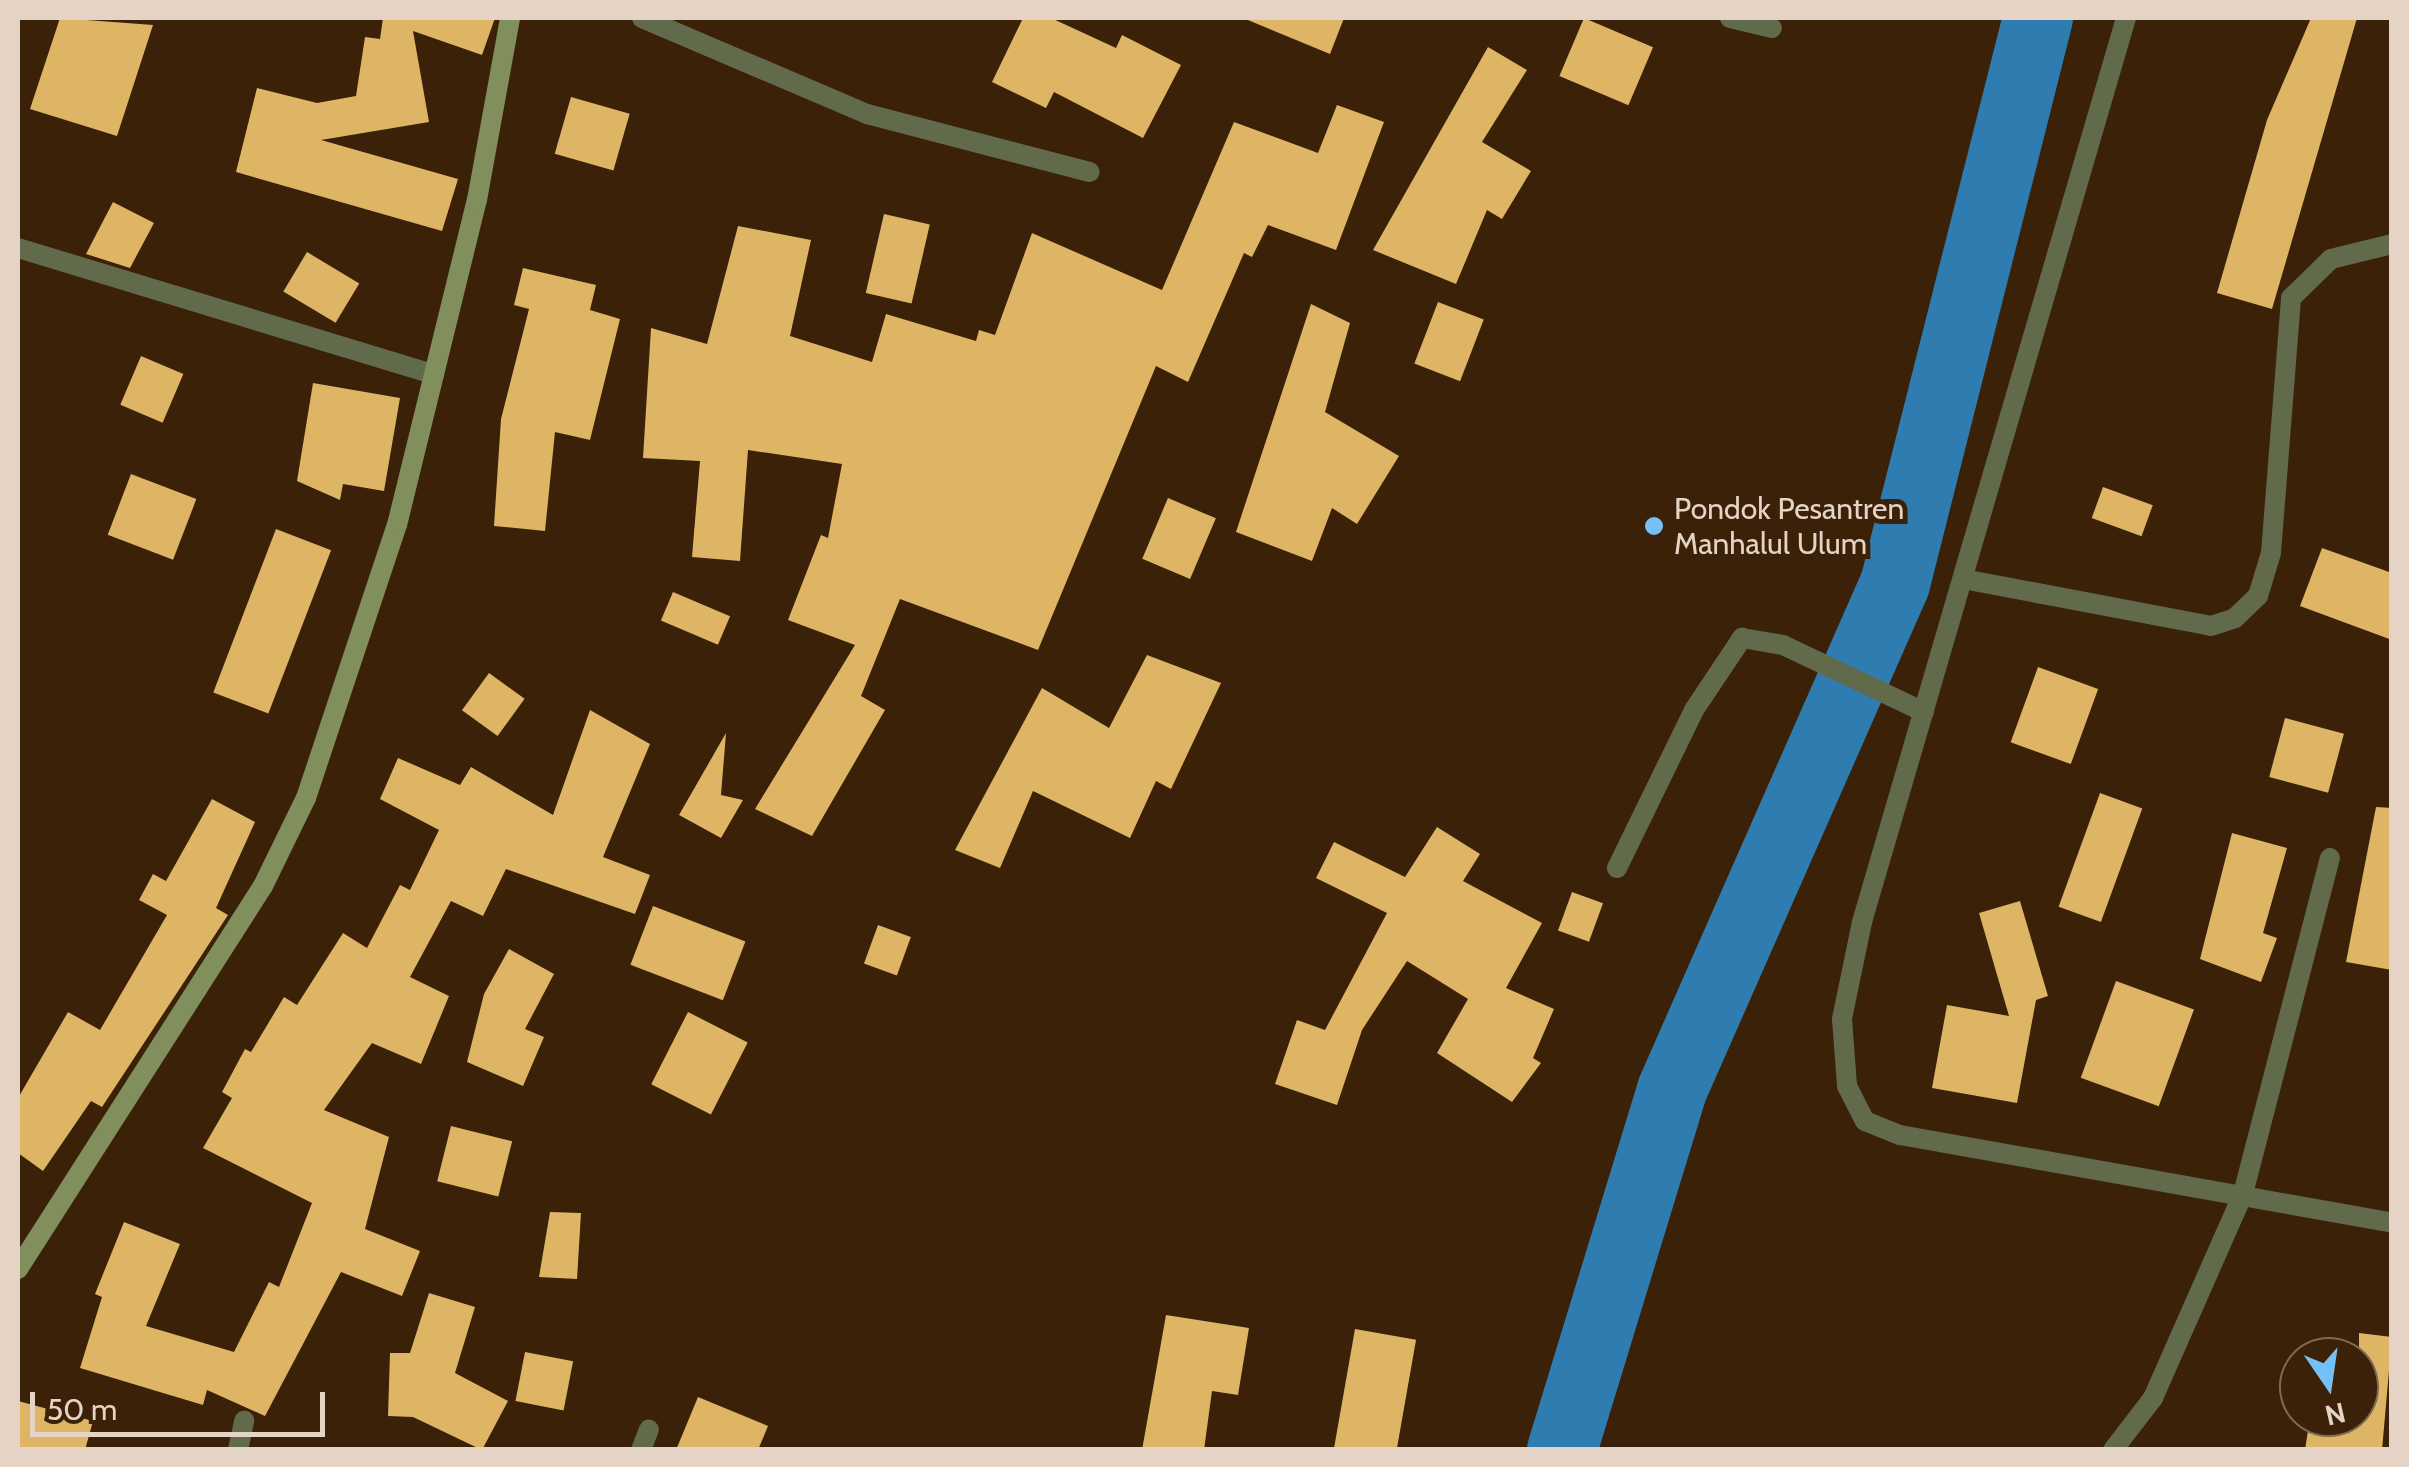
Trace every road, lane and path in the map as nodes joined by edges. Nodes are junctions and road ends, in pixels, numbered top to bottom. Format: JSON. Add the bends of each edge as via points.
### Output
{"nodes":[{"id":1,"x":510,"y":18,"type":"edge"},
{"id":2,"x":642,"y":18,"type":"edge"},
{"id":3,"x":1730,"y":18,"type":"edge"},
{"id":4,"x":2126,"y":18,"type":"edge"},
{"id":5,"x":1772,"y":28,"type":"dead end"},
{"id":6,"x":1090,"y":172,"type":"dead end"},
{"id":7,"x":2392,"y":244,"type":"edge"},
{"id":8,"x":18,"y":248,"type":"edge"},
{"id":9,"x":434,"y":374,"type":"junction"},
{"id":10,"x":1962,"y":579,"type":"junction"},
{"id":11,"x":1924,"y":712,"type":"junction"},
{"id":12,"x":2330,"y":858,"type":"dead end"},
{"id":13,"x":1617,"y":868,"type":"dead end"},
{"id":14,"x":2243,"y":1194,"type":"junction"},
{"id":15,"x":2389,"y":1217,"type":"edge"},
{"id":16,"x":18,"y":1269,"type":"edge"},
{"id":17,"x":244,"y":1421,"type":"dead end"},
{"id":18,"x":649,"y":1429,"type":"dead end"},
{"id":19,"x":238,"y":1450,"type":"edge"},
{"id":20,"x":641,"y":1450,"type":"edge"},
{"id":21,"x":2112,"y":1450,"type":"edge"}],
"edges":[{"from":1,"to":9,"type":"street"},
{"from":2,"to":6,"type":"street","via":[[867,114]]},
{"from":3,"to":5,"type":"street"},
{"from":4,"to":10,"type":"street"},
{"from":7,"to":10,"type":"street","via":[[2331,260],[2295,290],[2272,554],[2258,596],[2236,618],[2211,626]]},
{"from":8,"to":9,"type":"street"},
{"from":9,"to":16,"type":"street","via":[[397,524],[306,798],[262,886]]},
{"from":10,"to":11,"type":"street"},
{"from":11,"to":13,"type":"street","via":[[1765,638],[1742,638],[1727,654]]},
{"from":11,"to":14,"type":"street","via":[[1842,1020],[1852,1105],[1874,1127],[1900,1135]]},
{"from":12,"to":14,"type":"street"},
{"from":14,"to":15,"type":"street"},
{"from":14,"to":21,"type":"street","via":[[2153,1398]]},
{"from":17,"to":19,"type":"street"},
{"from":18,"to":20,"type":"street"}]}
